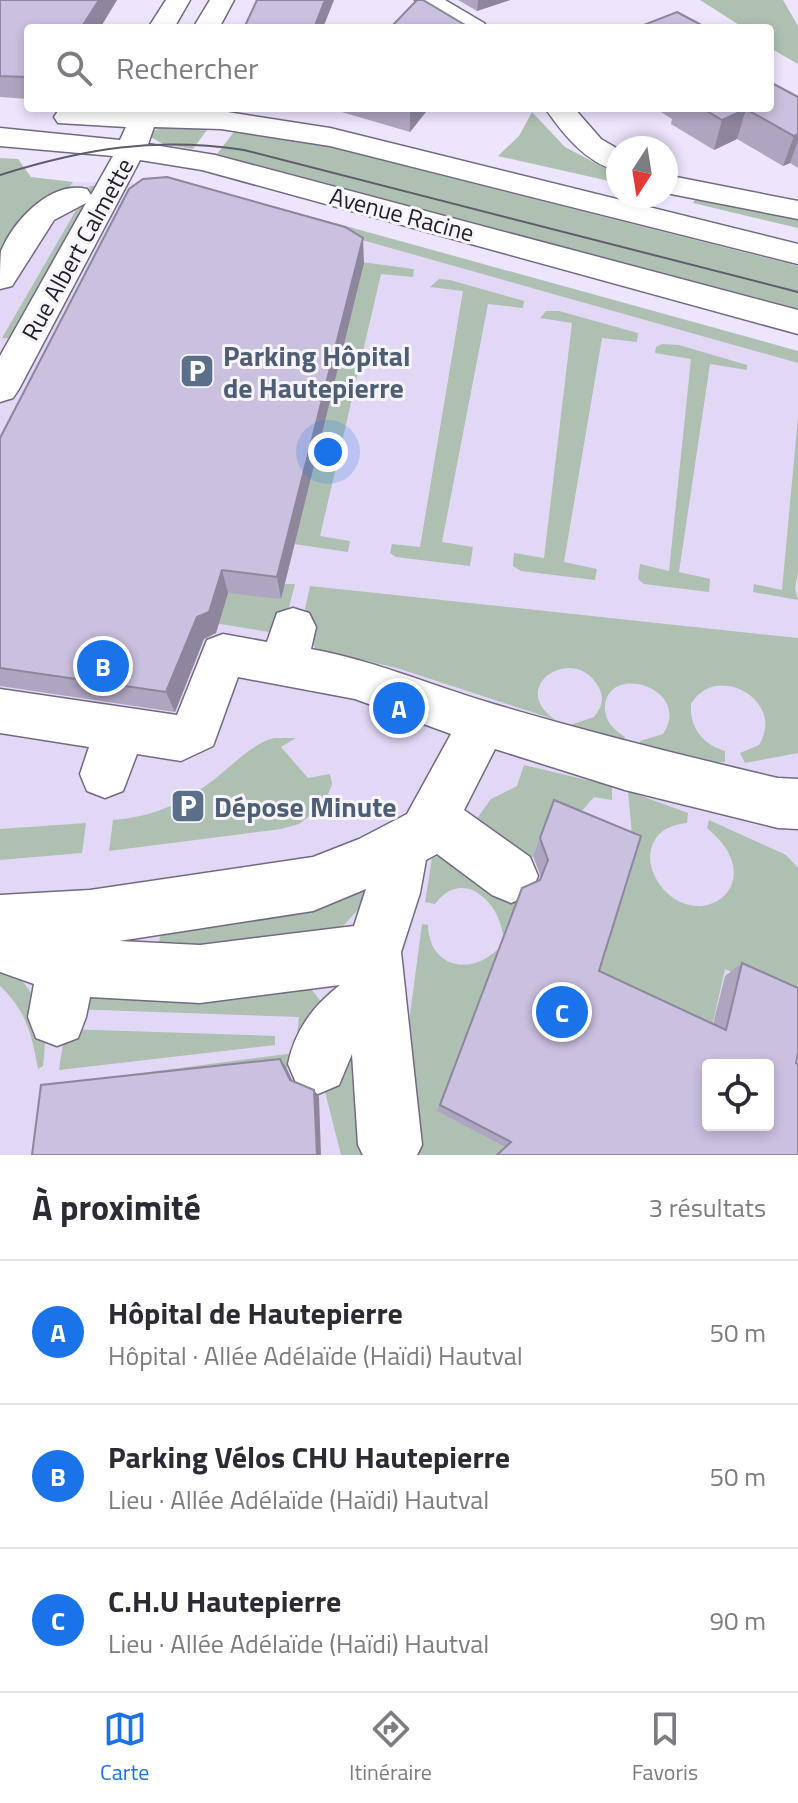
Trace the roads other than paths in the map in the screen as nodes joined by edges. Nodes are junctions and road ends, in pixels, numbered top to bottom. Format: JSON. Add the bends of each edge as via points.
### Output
{"nodes":[{"id":1,"x":178,"y":0,"type":"edge"},
{"id":2,"x":222,"y":0,"type":"edge"},
{"id":3,"x":427,"y":0,"type":"edge"},
{"id":4,"x":163,"y":24,"type":"edge"},
{"id":5,"x":208,"y":24,"type":"edge"},
{"id":6,"x":468,"y":24,"type":"edge"},
{"id":7,"x":259,"y":112,"type":"edge"},
{"id":8,"x":562,"y":112,"type":"edge"},
{"id":9,"x":147,"y":114,"type":"edge"},
{"id":10,"x":18,"y":117,"type":"edge"},
{"id":11,"x":112,"y":130,"type":"edge"},
{"id":12,"x":0,"y":137,"type":"edge"},
{"id":13,"x":330,"y":137,"type":"junction"},
{"id":14,"x":606,"y":154,"type":"edge"},
{"id":15,"x":678,"y":187,"type":"edge"},
{"id":16,"x":76,"y":196,"type":"junction"},
{"id":17,"x":668,"y":208,"type":"edge"},
{"id":18,"x":798,"y":210,"type":"edge"},
{"id":19,"x":664,"y":221,"type":"junction"},
{"id":20,"x":798,"y":254,"type":"edge"},
{"id":21,"x":0,"y":278,"type":"edge"},
{"id":22,"x":798,"y":322,"type":"edge"},
{"id":23,"x":0,"y":329,"type":"edge"},
{"id":24,"x":0,"y":389,"type":"edge"},
{"id":25,"x":0,"y":711,"type":"edge"},
{"id":26,"x":483,"y":723,"type":"junction"},
{"id":27,"x":798,"y":804,"type":"edge"},
{"id":28,"x":417,"y":832,"type":"junction"},
{"id":29,"x":511,"y":876,"type":"dead end"},
{"id":30,"x":0,"y":923,"type":"edge"},
{"id":31,"x":0,"y":944,"type":"edge"},
{"id":32,"x":374,"y":973,"type":"junction"},
{"id":33,"x":68,"y":976,"type":"junction"},
{"id":34,"x":318,"y":1064,"type":"dead end"},
{"id":35,"x":390,"y":1145,"type":"dead end"}],
"edges":[{"from":1,"to":4,"type":"street"},
{"from":2,"to":5,"type":"street"},
{"from":3,"to":6,"type":"street"},
{"from":7,"to":13,"type":"street"},
{"from":8,"to":14,"type":"street"},
{"from":9,"to":11,"type":"street","name":"Rue Albert Calmette"},
{"from":9,"to":13,"type":"street","name":"Avenue Racine"},
{"from":10,"to":11,"type":"street"},
{"from":11,"to":12,"type":"street","name":"Avenue Racine"},
{"from":11,"to":16,"type":"street","name":"Rue Albert Calmette"},
{"from":11,"to":22,"type":"street","name":"Avenue Racine","via":[[204,161]]},
{"from":11,"to":24,"type":"street","name":"Rue Albert Calmette"},
{"from":13,"to":19,"type":"street","name":"Avenue Racine"},
{"from":15,"to":18,"type":"street"},
{"from":16,"to":21,"type":"street","via":[[42,214]]},
{"from":16,"to":23,"type":"street","name":"Rue Albert Calmette"},
{"from":17,"to":19,"type":"street"},
{"from":19,"to":20,"type":"street","name":"Avenue Racine"},
{"from":25,"to":26,"type":"street","via":[[112,752],[181,738],[196,730],[228,640],[289,646],[355,678]]},
{"from":26,"to":27,"type":"street","via":[[625,766]]},
{"from":26,"to":28,"type":"street"},
{"from":28,"to":29,"type":"street"},
{"from":28,"to":32,"type":"street","via":[[393,893]]},
{"from":28,"to":33,"type":"street","via":[[313,884]]},
{"from":30,"to":33,"type":"street"},
{"from":31,"to":33,"type":"street"},
{"from":32,"to":33,"type":"street"},
{"from":32,"to":34,"type":"street","via":[[319,1050]]},
{"from":32,"to":35,"type":"street"}]}
